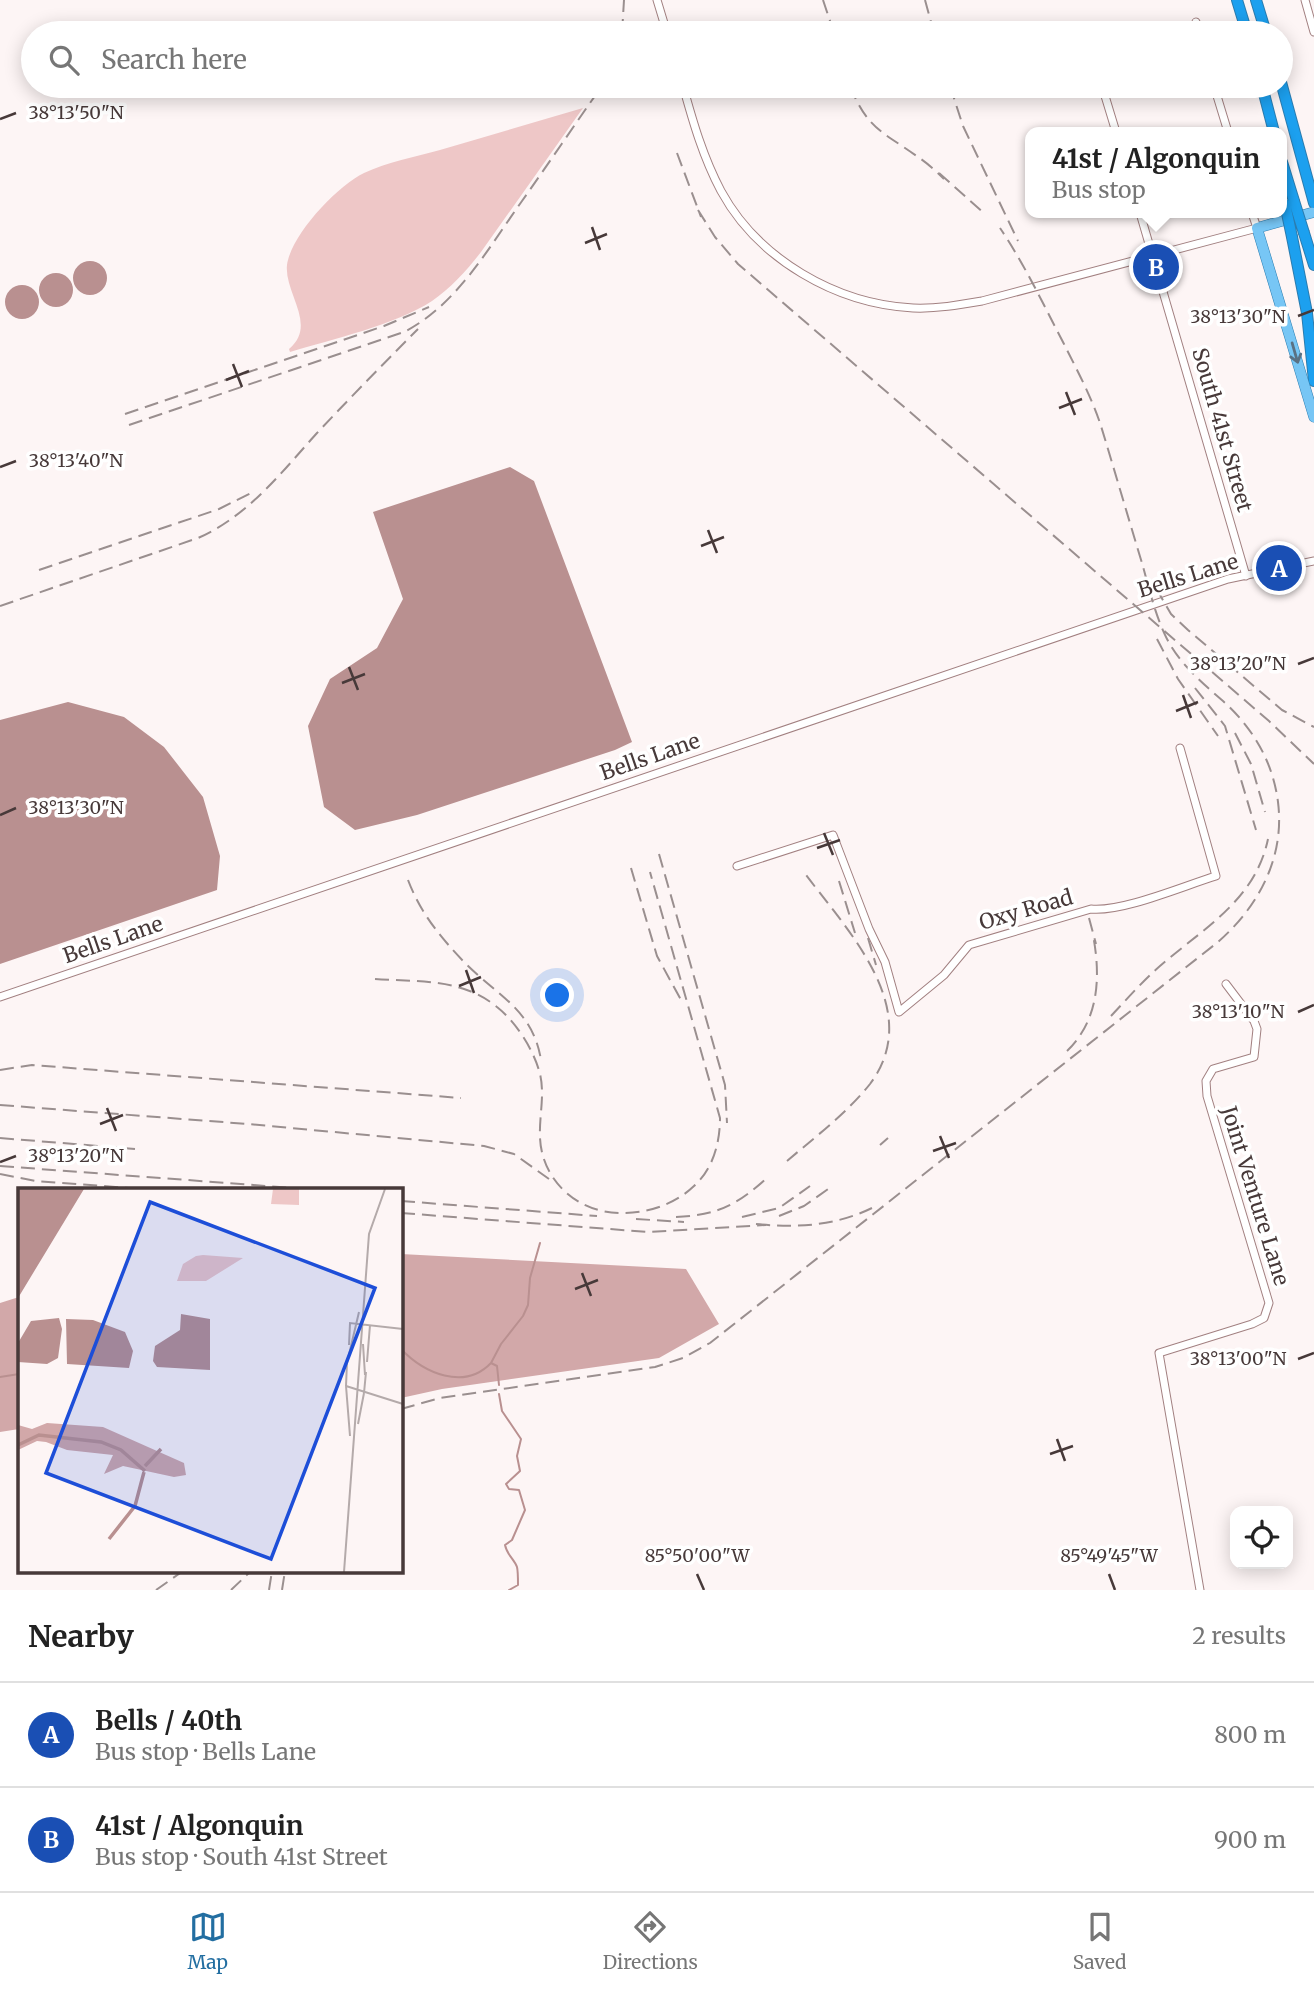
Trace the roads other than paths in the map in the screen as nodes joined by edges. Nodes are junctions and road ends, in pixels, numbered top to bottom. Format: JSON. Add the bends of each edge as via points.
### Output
{"nodes":[{"id":1,"x":657,"y":0,"type":"edge"},
{"id":2,"x":1237,"y":0,"type":"edge"},
{"id":3,"x":1256,"y":0,"type":"edge"},
{"id":4,"x":1304,"y":0,"type":"edge"},
{"id":5,"x":663,"y":21,"type":"edge"},
{"id":6,"x":1243,"y":21,"type":"edge"},
{"id":7,"x":1262,"y":21,"type":"edge"},
{"id":8,"x":1314,"y":32,"type":"edge"},
{"id":9,"x":687,"y":98,"type":"edge"},
{"id":10,"x":1106,"y":98,"type":"edge"},
{"id":11,"x":1218,"y":98,"type":"edge"},
{"id":12,"x":1265,"y":98,"type":"edge"},
{"id":13,"x":1286,"y":98,"type":"edge"},
{"id":14,"x":1114,"y":127,"type":"edge"},
{"id":15,"x":1226,"y":127,"type":"edge"},
{"id":16,"x":1273,"y":127,"type":"edge"},
{"id":17,"x":1300,"y":146,"type":"junction"},
{"id":18,"x":1314,"y":182,"type":"edge"},
{"id":19,"x":1287,"y":191,"type":"edge"},
{"id":20,"x":1287,"y":196,"type":"edge"},
{"id":21,"x":1313,"y":198,"type":"edge"},
{"id":22,"x":1289,"y":203,"type":"junction"},
{"id":23,"x":1314,"y":212,"type":"edge"},
{"id":24,"x":1141,"y":218,"type":"edge"},
{"id":25,"x":1253,"y":218,"type":"edge"},
{"id":26,"x":1256,"y":228,"type":"junction"},
{"id":27,"x":1153,"y":257,"type":"junction"},
{"id":28,"x":1314,"y":265,"type":"edge"},
{"id":29,"x":1314,"y":382,"type":"edge"},
{"id":30,"x":1314,"y":417,"type":"edge"},
{"id":31,"x":1314,"y":561,"type":"edge"},
{"id":32,"x":1246,"y":576,"type":"junction"},
{"id":33,"x":1180,"y":748,"type":"dead end"},
{"id":34,"x":737,"y":866,"type":"dead end"},
{"id":35,"x":1226,"y":984,"type":"dead end"},
{"id":36,"x":0,"y":998,"type":"edge"},
{"id":37,"x":1200,"y":1590,"type":"edge"}],
"edges":[{"from":1,"to":5,"type":"street"},
{"from":2,"to":6,"type":"highway"},
{"from":3,"to":7,"type":"highway"},
{"from":4,"to":8,"type":"street"},
{"from":9,"to":27,"type":"street","via":[[702,151],[732,208],[783,260],[846,294],[914,308],[958,306]]},
{"from":10,"to":14,"type":"street"},
{"from":11,"to":15,"type":"street"},
{"from":12,"to":16,"type":"highway"},
{"from":13,"to":17,"type":"highway"},
{"from":17,"to":18,"type":"highway"},
{"from":17,"to":21,"type":"highway"},
{"from":19,"to":22,"type":"highway"},
{"from":20,"to":22,"type":"highway"},
{"from":22,"to":28,"type":"highway","bridge":true},
{"from":22,"to":29,"type":"highway","bridge":true},
{"from":23,"to":26,"type":"main road"},
{"from":24,"to":27,"type":"street","name":"South 41st Street"},
{"from":25,"to":26,"type":"street"},
{"from":26,"to":27,"type":"street"},
{"from":26,"to":30,"type":"main road","one_way":true},
{"from":27,"to":32,"type":"street","name":"South 41st Street"},
{"from":31,"to":32,"type":"street","name":"Bells Lane"},
{"from":32,"to":36,"type":"street","name":"Bells Lane"},
{"from":33,"to":34,"type":"street","name":"Oxy Road","via":[[1216,876],[969,945],[944,975],[899,1012],[885,962],[833,835]]},
{"from":35,"to":37,"type":"street","name":"Joint Venture Lane","via":[[1254,1021],[1254,1057],[1213,1069],[1206,1080],[1207,1096],[1269,1303],[1264,1318],[1252,1324],[1159,1353]]}]}
